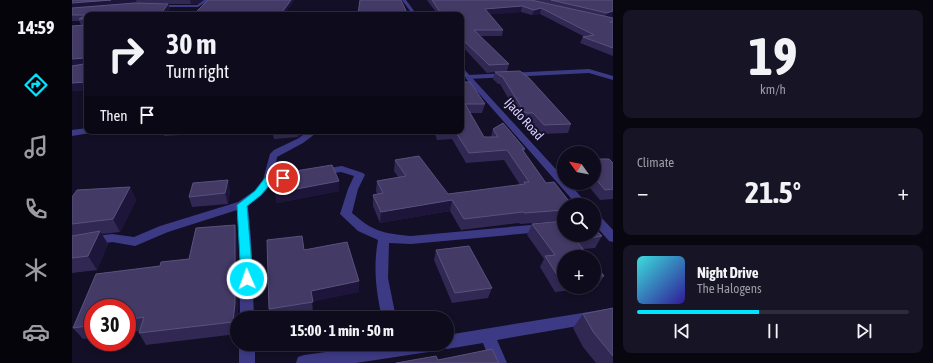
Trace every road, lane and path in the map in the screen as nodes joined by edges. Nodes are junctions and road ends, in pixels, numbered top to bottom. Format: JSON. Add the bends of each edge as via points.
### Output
{"nodes":[{"id":1,"x":207,"y":0,"type":"edge"},
{"id":2,"x":405,"y":2,"type":"edge"},
{"id":3,"x":398,"y":4,"type":"edge"},
{"id":4,"x":150,"y":6,"type":"edge"},
{"id":5,"x":176,"y":7,"type":"junction"},
{"id":6,"x":172,"y":12,"type":"edge"},
{"id":7,"x":413,"y":12,"type":"edge"},
{"id":8,"x":464,"y":72,"type":"edge"},
{"id":9,"x":468,"y":77,"type":"junction"},
{"id":10,"x":613,"y":78,"type":"edge"},
{"id":11,"x":84,"y":131,"type":"edge"},
{"id":12,"x":72,"y":133,"type":"edge"},
{"id":13,"x":310,"y":134,"type":"edge"},
{"id":14,"x":312,"y":174,"type":"edge"},
{"id":15,"x":298,"y":176,"type":"edge"},
{"id":16,"x":268,"y":180,"type":"junction"},
{"id":17,"x":576,"y":198,"type":"edge"},
{"id":18,"x":242,"y":205,"type":"junction"},
{"id":19,"x":601,"y":226,"type":"edge"},
{"id":20,"x":557,"y":227,"type":"edge"},
{"id":21,"x":384,"y":238,"type":"junction"},
{"id":22,"x":613,"y":238,"type":"edge"},
{"id":23,"x":72,"y":244,"type":"edge"},
{"id":24,"x":247,"y":311,"type":"edge"},
{"id":25,"x":387,"y":311,"type":"edge"},
{"id":26,"x":613,"y":314,"type":"edge"},
{"id":27,"x":487,"y":335,"type":"junction"},
{"id":28,"x":454,"y":341,"type":"edge"},
{"id":29,"x":247,"y":351,"type":"edge"},
{"id":30,"x":373,"y":351,"type":"edge"},
{"id":31,"x":247,"y":363,"type":"edge"},
{"id":32,"x":304,"y":363,"type":"edge"},
{"id":33,"x":500,"y":363,"type":"edge"}],
"edges":[{"from":1,"to":5,"type":"street","via":[[198,6]]},
{"from":2,"to":3,"type":"street"},
{"from":2,"to":7,"type":"street"},
{"from":4,"to":5,"type":"street"},
{"from":5,"to":6,"type":"street"},
{"from":8,"to":9,"type":"street","name":"Ijado Road"},
{"from":9,"to":10,"type":"street","via":[[590,71]]},
{"from":9,"to":17,"type":"street","name":"Ijado Road","via":[[473,87]]},
{"from":11,"to":12,"type":"street"},
{"from":13,"to":16,"type":"street","via":[[273,156]]},
{"from":14,"to":21,"type":"street","via":[[342,169],[360,175],[346,214],[362,228]]},
{"from":15,"to":16,"type":"street"},
{"from":16,"to":18,"type":"street","via":[[258,193]]},
{"from":18,"to":23,"type":"street","via":[[164,229],[135,242],[127,239],[96,239]]},
{"from":18,"to":24,"type":"street"},
{"from":19,"to":22,"type":"street"},
{"from":20,"to":21,"type":"street","via":[[411,240]]},
{"from":21,"to":25,"type":"street","via":[[380,261],[381,286]]},
{"from":26,"to":27,"type":"street"},
{"from":27,"to":28,"type":"street"},
{"from":27,"to":33,"type":"street"},
{"from":29,"to":31,"type":"street"},
{"from":30,"to":32,"type":"street"}]}
